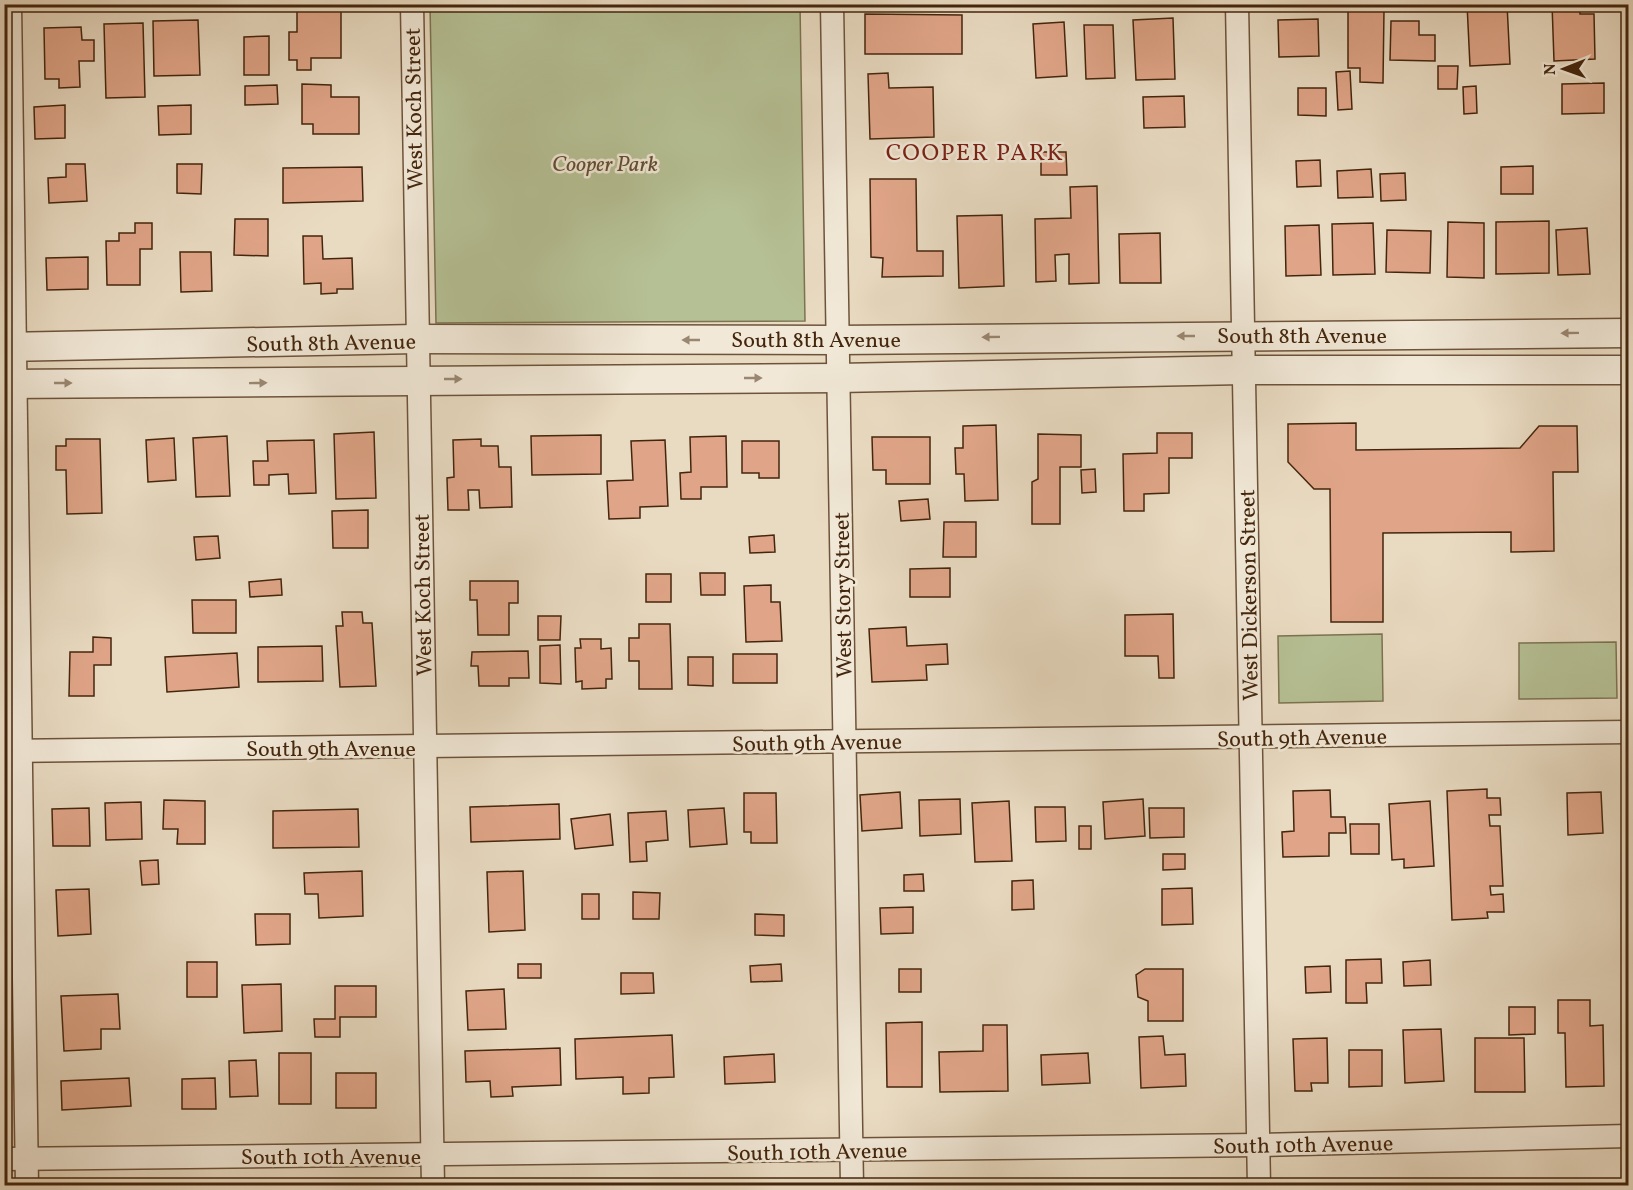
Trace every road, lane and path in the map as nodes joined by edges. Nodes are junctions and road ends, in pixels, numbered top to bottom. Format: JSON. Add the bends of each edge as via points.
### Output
{"nodes":[{"id":1,"x":10,"y":4,"type":"edge"},
{"id":2,"x":412,"y":4,"type":"edge"},
{"id":3,"x":832,"y":4,"type":"edge"},
{"id":4,"x":1237,"y":4,"type":"edge"},
{"id":5,"x":1629,"y":333,"type":"edge"},
{"id":6,"x":1243,"y":336,"type":"junction"},
{"id":7,"x":416,"y":339,"type":"junction"},
{"id":8,"x":837,"y":340,"type":"junction"},
{"id":9,"x":10,"y":347,"type":"edge"},
{"id":10,"x":1244,"y":370,"type":"junction"},
{"id":11,"x":1629,"y":370,"type":"edge"},
{"id":12,"x":838,"y":378,"type":"junction"},
{"id":13,"x":417,"y":379,"type":"junction"},
{"id":14,"x":10,"y":383,"type":"edge"},
{"id":15,"x":1629,"y":732,"type":"edge"},
{"id":16,"x":1250,"y":738,"type":"junction"},
{"id":17,"x":844,"y":741,"type":"junction"},
{"id":18,"x":425,"y":748,"type":"junction"},
{"id":19,"x":13,"y":751,"type":"edge"},
{"id":20,"x":1629,"y":1136,"type":"edge"},
{"id":21,"x":1258,"y":1145,"type":"junction"},
{"id":22,"x":851,"y":1151,"type":"junction"},
{"id":23,"x":433,"y":1155,"type":"junction"},
{"id":24,"x":16,"y":1159,"type":"edge"},
{"id":25,"x":27,"y":1185,"type":"edge"},
{"id":26,"x":433,"y":1185,"type":"edge"},
{"id":27,"x":852,"y":1185,"type":"edge"},
{"id":28,"x":1259,"y":1185,"type":"edge"}],
"edges":[{"from":1,"to":9,"type":"street"},
{"from":2,"to":7,"type":"street","name":"West Koch Street"},
{"from":3,"to":8,"type":"street","name":"West Story Street"},
{"from":4,"to":6,"type":"street","name":"West Dickerson Street"},
{"from":5,"to":6,"type":"street","name":"South 8th Avenue","one_way":true},
{"from":6,"to":8,"type":"street","name":"South 8th Avenue","one_way":true},
{"from":6,"to":10,"type":"street","name":"West Dickerson Street"},
{"from":8,"to":7,"type":"street","name":"South 8th Avenue","one_way":true},
{"from":7,"to":9,"type":"street","name":"South 8th Avenue"},
{"from":7,"to":13,"type":"street","name":"West Koch Street"},
{"from":8,"to":12,"type":"street","name":"West Story Street"},
{"from":9,"to":14,"type":"street"},
{"from":10,"to":11,"type":"street","name":"South 8th Avenue"},
{"from":10,"to":12,"type":"street","name":"South 8th Avenue"},
{"from":10,"to":16,"type":"street","name":"West Dickerson Street"},
{"from":13,"to":12,"type":"street","name":"South 8th Avenue","one_way":true},
{"from":12,"to":17,"type":"street","name":"West Story Street"},
{"from":14,"to":13,"type":"street","name":"South 8th Avenue","one_way":true},
{"from":13,"to":18,"type":"street","name":"West Koch Street"},
{"from":14,"to":19,"type":"street"},
{"from":15,"to":16,"type":"street","name":"South 9th Avenue"},
{"from":16,"to":17,"type":"street","name":"South 9th Avenue"},
{"from":16,"to":21,"type":"street","name":"West Dickerson Street"},
{"from":17,"to":18,"type":"street","name":"South 9th Avenue"},
{"from":17,"to":22,"type":"street","name":"West Story Street"},
{"from":18,"to":19,"type":"street","name":"South 9th Avenue"},
{"from":18,"to":23,"type":"street","name":"West Koch Street"},
{"from":19,"to":24,"type":"street"},
{"from":20,"to":21,"type":"street","name":"South 10th Avenue"},
{"from":21,"to":22,"type":"street","name":"South 10th Avenue"},
{"from":21,"to":28,"type":"street","name":"West Dickerson Street"},
{"from":22,"to":23,"type":"street","name":"South 10th Avenue"},
{"from":22,"to":27,"type":"street","name":"West Story Street"},
{"from":23,"to":24,"type":"street","name":"South 10th Avenue"},
{"from":23,"to":26,"type":"street","name":"West Koch Street"},
{"from":24,"to":25,"type":"street"}]}
